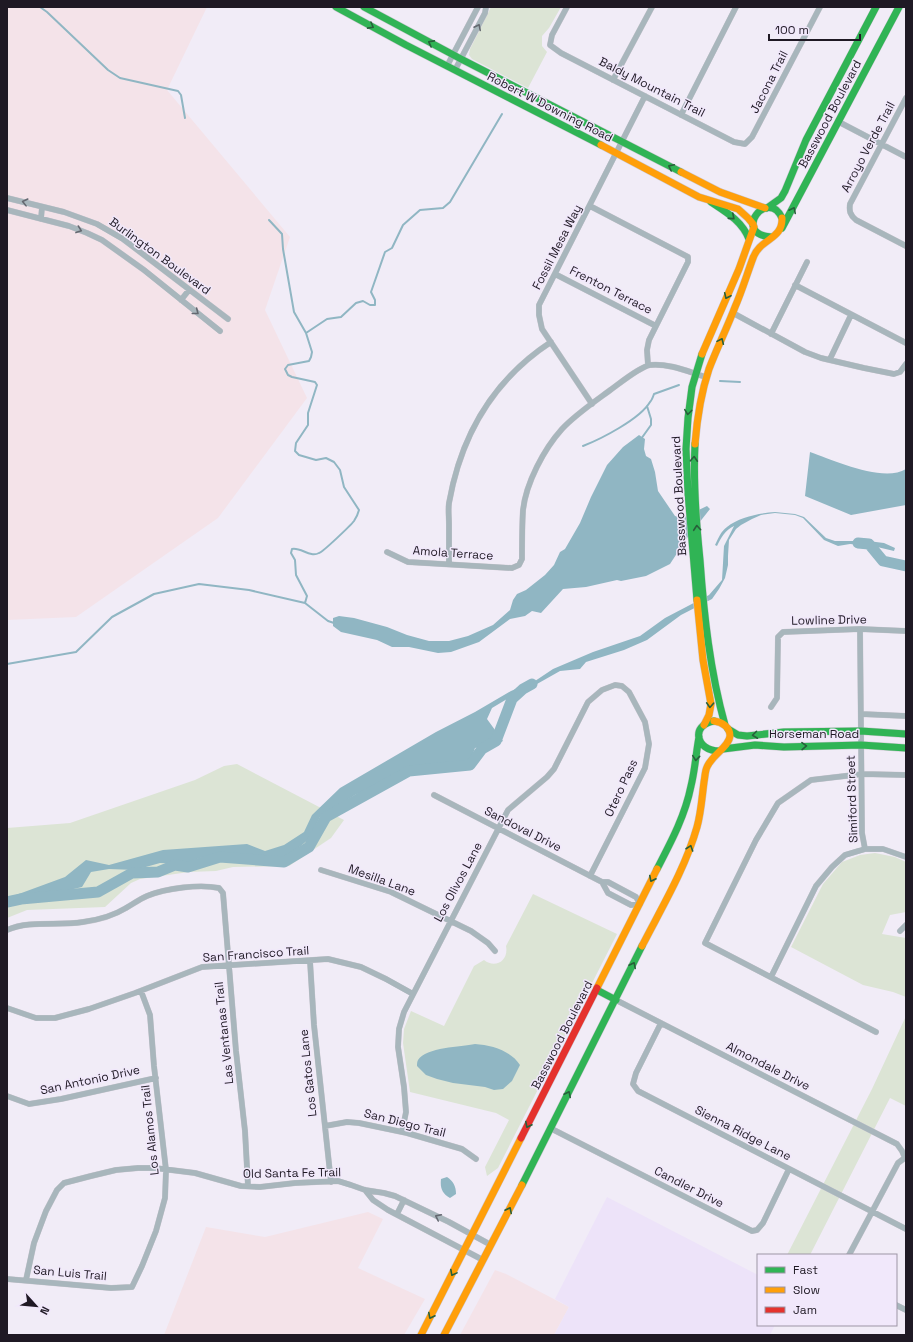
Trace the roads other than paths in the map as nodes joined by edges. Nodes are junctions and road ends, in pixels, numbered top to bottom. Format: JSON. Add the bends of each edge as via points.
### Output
{"nodes":[{"id":1,"x":336,"y":7,"type":"edge"},
{"id":2,"x":364,"y":7,"type":"edge"},
{"id":3,"x":567,"y":7,"type":"edge"},
{"id":4,"x":652,"y":7,"type":"edge"},
{"id":5,"x":736,"y":7,"type":"edge"},
{"id":6,"x":820,"y":7,"type":"edge"},
{"id":7,"x":876,"y":7,"type":"edge"},
{"id":8,"x":899,"y":7,"type":"edge"},
{"id":9,"x":476,"y":8,"type":"edge"},
{"id":10,"x":485,"y":10,"type":"edge"},
{"id":11,"x":452,"y":54,"type":"junction"},
{"id":12,"x":461,"y":59,"type":"junction"},
{"id":13,"x":447,"y":66,"type":"junction"},
{"id":14,"x":455,"y":70,"type":"junction"},
{"id":15,"x":613,"y":80,"type":"junction"},
{"id":16,"x":645,"y":96,"type":"junction"},
{"id":17,"x":906,"y":98,"type":"edge"},
{"id":18,"x":681,"y":115,"type":"junction"},
{"id":19,"x":838,"y":122,"type":"junction"},
{"id":20,"x":622,"y":142,"type":"junction"},
{"id":21,"x":745,"y":144,"type":"joint"},
{"id":22,"x":882,"y":144,"type":"junction"},
{"id":23,"x":616,"y":154,"type":"junction"},
{"id":24,"x":906,"y":157,"type":"edge"},
{"id":25,"x":7,"y":198,"type":"edge"},
{"id":26,"x":708,"y":200,"type":"junction"},
{"id":27,"x":590,"y":206,"type":"junction"},
{"id":28,"x":42,"y":207,"type":"junction"},
{"id":29,"x":766,"y":208,"type":"junction"},
{"id":30,"x":7,"y":210,"type":"edge"},
{"id":31,"x":41,"y":219,"type":"junction"},
{"id":32,"x":753,"y":225,"type":"junction"},
{"id":33,"x":780,"y":230,"type":"junction"},
{"id":34,"x":771,"y":237,"type":"junction"},
{"id":35,"x":749,"y":239,"type":"junction"},
{"id":36,"x":906,"y":246,"type":"edge"},
{"id":37,"x":150,"y":260,"type":"junction"},
{"id":38,"x":807,"y":262,"type":"dead end"},
{"id":39,"x":144,"y":270,"type":"junction"},
{"id":40,"x":555,"y":274,"type":"junction"},
{"id":41,"x":795,"y":286,"type":"junction"},
{"id":42,"x":189,"y":290,"type":"junction"},
{"id":43,"x":181,"y":300,"type":"junction"},
{"id":44,"x":733,"y":313,"type":"junction"},
{"id":45,"x":851,"y":315,"type":"junction"},
{"id":46,"x":228,"y":319,"type":"dead end"},
{"id":47,"x":656,"y":326,"type":"junction"},
{"id":48,"x":220,"y":331,"type":"dead end"},
{"id":49,"x":771,"y":334,"type":"junction"},
{"id":50,"x":551,"y":342,"type":"junction"},
{"id":51,"x":906,"y":343,"type":"edge"},
{"id":52,"x":830,"y":359,"type":"junction"},
{"id":53,"x":906,"y":364,"type":"edge"},
{"id":54,"x":648,"y":365,"type":"junction"},
{"id":55,"x":696,"y":374,"type":"junction"},
{"id":56,"x":706,"y":377,"type":"junction"},
{"id":57,"x":592,"y":404,"type":"junction"},
{"id":58,"x":691,"y":492,"type":"junction"},
{"id":59,"x":387,"y":552,"type":"dead end"},
{"id":60,"x":449,"y":564,"type":"junction"},
{"id":61,"x":702,"y":624,"type":"junction"},
{"id":62,"x":860,"y":629,"type":"junction"},
{"id":63,"x":906,"y":631,"type":"edge"},
{"id":64,"x":622,"y":686,"type":"joint"},
{"id":65,"x":771,"y":707,"type":"dead end"},
{"id":66,"x":861,"y":714,"type":"junction"},
{"id":67,"x":906,"y":716,"type":"edge"},
{"id":68,"x":704,"y":725,"type":"junction"},
{"id":69,"x":726,"y":727,"type":"junction"},
{"id":70,"x":861,"y":731,"type":"junction"},
{"id":71,"x":906,"y":734,"type":"edge"},
{"id":72,"x":699,"y":737,"type":"junction"},
{"id":73,"x":861,"y":745,"type":"junction"},
{"id":74,"x":906,"y":748,"type":"edge"},
{"id":75,"x":721,"y":750,"type":"junction"},
{"id":76,"x":862,"y":774,"type":"junction"},
{"id":77,"x":906,"y":776,"type":"edge"},
{"id":78,"x":434,"y":795,"type":"dead end"},
{"id":79,"x":498,"y":829,"type":"junction"},
{"id":80,"x":865,"y":849,"type":"junction"},
{"id":81,"x":906,"y":857,"type":"edge"},
{"id":82,"x":321,"y":870,"type":"dead end"},
{"id":83,"x":590,"y":876,"type":"junction"},
{"id":84,"x":602,"y":882,"type":"junction"},
{"id":85,"x":617,"y":887,"type":"junction"},
{"id":86,"x":613,"y":896,"type":"junction"},
{"id":87,"x":640,"y":904,"type":"junction"},
{"id":88,"x":450,"y":922,"type":"junction"},
{"id":89,"x":906,"y":925,"type":"edge"},
{"id":90,"x":7,"y":930,"type":"edge"},
{"id":91,"x":900,"y":931,"type":"dead end"},
{"id":92,"x":495,"y":951,"type":"dead end"},
{"id":93,"x":310,"y":961,"type":"junction"},
{"id":94,"x":228,"y":965,"type":"junction"},
{"id":95,"x":771,"y":977,"type":"junction"},
{"id":96,"x":597,"y":990,"type":"junction"},
{"id":97,"x":141,"y":991,"type":"junction"},
{"id":98,"x":413,"y":994,"type":"junction"},
{"id":99,"x":616,"y":1000,"type":"junction"},
{"id":100,"x":7,"y":1008,"type":"edge"},
{"id":101,"x":661,"y":1023,"type":"junction"},
{"id":102,"x":876,"y":1032,"type":"dead end"},
{"id":103,"x":156,"y":1078,"type":"junction"},
{"id":104,"x":7,"y":1096,"type":"edge"},
{"id":105,"x":325,"y":1126,"type":"junction"},
{"id":106,"x":550,"y":1128,"type":"junction"},
{"id":107,"x":402,"y":1132,"type":"junction"},
{"id":108,"x":905,"y":1158,"type":"edge"},
{"id":109,"x":476,"y":1159,"type":"dead end"},
{"id":110,"x":789,"y":1169,"type":"junction"},
{"id":111,"x":166,"y":1170,"type":"junction"},
{"id":112,"x":332,"y":1182,"type":"junction"},
{"id":113,"x":248,"y":1186,"type":"junction"},
{"id":114,"x":365,"y":1190,"type":"junction"},
{"id":115,"x":382,"y":1192,"type":"junction"},
{"id":116,"x":404,"y":1200,"type":"junction"},
{"id":117,"x":378,"y":1203,"type":"junction"},
{"id":118,"x":872,"y":1212,"type":"junction"},
{"id":119,"x":397,"y":1214,"type":"junction"},
{"id":120,"x":906,"y":1229,"type":"edge"},
{"id":121,"x":472,"y":1235,"type":"junction"},
{"id":122,"x":491,"y":1245,"type":"junction"},
{"id":123,"x":465,"y":1250,"type":"junction"},
{"id":124,"x":850,"y":1254,"type":"edge"},
{"id":125,"x":483,"y":1260,"type":"junction"},
{"id":126,"x":7,"y":1279,"type":"edge"},
{"id":127,"x":26,"y":1280,"type":"junction"},
{"id":128,"x":132,"y":1287,"type":"joint"},
{"id":129,"x":897,"y":1306,"type":"edge"},
{"id":130,"x":906,"y":1310,"type":"edge"},
{"id":131,"x":421,"y":1335,"type":"edge"},
{"id":132,"x":444,"y":1335,"type":"edge"}],
"edges":[{"from":1,"to":13,"type":"main road","name":"Robert W Downing Road","one_way":true},
{"from":11,"to":2,"type":"main road","name":"Robert W Downing Road","one_way":true},
{"from":3,"to":15,"type":"street","name":"Baldy Mountain Trail","via":[[550,44],[561,53]]},
{"from":4,"to":15,"type":"street"},
{"from":5,"to":18,"type":"street"},
{"from":6,"to":21,"type":"street","name":"Jacona Trail","via":[[752,137]]},
{"from":7,"to":29,"type":"main road","name":"Basswood Boulevard","via":[[806,140],[785,191],[781,198]]},
{"from":8,"to":19,"type":"main road","name":"Basswood Boulevard"},
{"from":9,"to":10,"type":"street"},
{"from":9,"to":11,"type":"street"},
{"from":12,"to":10,"type":"street","one_way":true},
{"from":11,"to":12,"type":"main road","name":"Robert W Downing Road"},
{"from":11,"to":13,"type":"street"},
{"from":12,"to":14,"type":"street"},
{"from":12,"to":20,"type":"main road","name":"Robert W Downing Road"},
{"from":13,"to":14,"type":"main road","name":"Robert W Downing Road"},
{"from":14,"to":23,"type":"main road","name":"Robert W Downing Road"},
{"from":15,"to":16,"type":"street","name":"Baldy Mountain Trail"},
{"from":16,"to":18,"type":"street","name":"Baldy Mountain Trail"},
{"from":16,"to":20,"type":"street","name":"Fossil Mesa Way"},
{"from":17,"to":22,"type":"street","name":"Arroyo Verde Trail"},
{"from":18,"to":21,"type":"street","name":"Baldy Mountain Trail","via":[[734,142]]},
{"from":19,"to":22,"type":"street"},
{"from":33,"to":19,"type":"main road","name":"Basswood Boulevard","one_way":true},
{"from":20,"to":23,"type":"street","name":"Fossil Mesa Way"},
{"from":29,"to":20,"type":"main road","name":"Robert W Downing Road","one_way":true,"via":[[725,194]]},
{"from":22,"to":24,"type":"street"},
{"from":22,"to":36,"type":"street","name":"Arroyo Verde Trail","via":[[850,204],[850,214],[856,220]]},
{"from":23,"to":26,"type":"main road","name":"Robert W Downing Road"},
{"from":23,"to":27,"type":"street","name":"Fossil Mesa Way"},
{"from":28,"to":25,"type":"street","name":"Burlington Boulevard","one_way":true},
{"from":26,"to":32,"type":"main road","name":"Robert W Downing Road","via":[[738,208],[746,214]]},
{"from":26,"to":35,"type":"main road","one_way":true,"via":[[737,221]]},
{"from":27,"to":40,"type":"street","name":"Fossil Mesa Way"},
{"from":27,"to":47,"type":"street","via":[[688,257],[688,262]]},
{"from":28,"to":31,"type":"street"},
{"from":28,"to":37,"type":"street","name":"Burlington Boulevard","via":[[97,224],[113,232]]},
{"from":29,"to":32,"type":"main road","via":[[757,213]]},
{"from":29,"to":33,"type":"main road","via":[[775,210],[781,216]]},
{"from":30,"to":31,"type":"street","name":"Burlington Boulevard"},
{"from":31,"to":39,"type":"street","name":"Burlington Boulevard","one_way":true,"via":[[87,233],[117,250]]},
{"from":32,"to":34,"type":"main road","via":[[759,235]]},
{"from":32,"to":35,"type":"main road","name":"Basswood Boulevard"},
{"from":33,"to":34,"type":"main road"},
{"from":34,"to":44,"type":"main road","name":"Basswood Boulevard","via":[[755,252]]},
{"from":35,"to":55,"type":"main road","name":"Basswood Boulevard","one_way":true,"via":[[739,269],[707,339]]},
{"from":37,"to":39,"type":"street"},
{"from":37,"to":42,"type":"street","name":"Burlington Boulevard"},
{"from":38,"to":41,"type":"street"},
{"from":39,"to":43,"type":"street","name":"Burlington Boulevard"},
{"from":40,"to":47,"type":"street","name":"Frenton Terrace"},
{"from":40,"to":50,"type":"street","name":"Fossil Mesa Way","via":[[539,306],[542,329]]},
{"from":41,"to":45,"type":"street"},
{"from":41,"to":49,"type":"street"},
{"from":42,"to":43,"type":"street"},
{"from":42,"to":46,"type":"street","name":"Burlington Boulevard"},
{"from":43,"to":48,"type":"street","name":"Burlington Boulevard","one_way":true},
{"from":44,"to":49,"type":"street"},
{"from":56,"to":44,"type":"main road","name":"Basswood Boulevard","one_way":true},
{"from":45,"to":51,"type":"street"},
{"from":45,"to":52,"type":"street"},
{"from":47,"to":54,"type":"street","via":[[647,350]]},
{"from":49,"to":52,"type":"street","via":[[806,352]]},
{"from":50,"to":57,"type":"street","name":"Fossil Mesa Way"},
{"from":50,"to":60,"type":"street","via":[[522,363],[500,386],[468,438],[449,504]]},
{"from":52,"to":53,"type":"street","via":[[894,374],[900,372]]},
{"from":54,"to":55,"type":"street","via":[[672,367]]},
{"from":54,"to":57,"type":"street"},
{"from":55,"to":56,"type":"street"},
{"from":55,"to":58,"type":"main road","name":"Basswood Boulevard","one_way":true,"via":[[690,398],[686,449]]},
{"from":58,"to":56,"type":"main road","name":"Basswood Boulevard","one_way":true,"via":[[696,434]]},
{"from":57,"to":60,"type":"street","name":"Amola Terrace","via":[[562,429],[543,455],[530,482],[523,509],[522,559],[519,565],[512,568]]},
{"from":58,"to":61,"type":"main road","name":"Basswood Boulevard"},
{"from":59,"to":60,"type":"street","name":"Amola Terrace","via":[[408,562]]},
{"from":61,"to":68,"type":"main road","name":"Basswood Boulevard","one_way":true,"via":[[703,660],[711,704]]},
{"from":61,"to":69,"type":"main road","name":"Basswood Boulevard"},
{"from":62,"to":63,"type":"street","name":"Lowline Drive"},
{"from":62,"to":65,"type":"street","name":"Lowline Drive","via":[[780,634],[777,698]]},
{"from":62,"to":66,"type":"street","name":"Simiford Street"},
{"from":64,"to":79,"type":"street","name":"Los Olivos Lane","via":[[602,690],[588,702],[554,768],[508,810]]},
{"from":64,"to":83,"type":"street","name":"Otero Pass","via":[[629,692],[645,722],[649,744],[645,768]]},
{"from":66,"to":67,"type":"street"},
{"from":66,"to":70,"type":"street","name":"Simiford Street"},
{"from":68,"to":69,"type":"main road","via":[[716,721]]},
{"from":68,"to":72,"type":"main road"},
{"from":70,"to":69,"type":"main road","name":"Horseman Road","one_way":true,"via":[[784,732],[747,736],[738,735]]},
{"from":69,"to":75,"type":"main road","via":[[730,738]]},
{"from":70,"to":71,"type":"main road","name":"Horseman Road"},
{"from":70,"to":73,"type":"street","name":"Simiford Street"},
{"from":72,"to":75,"type":"main road","via":[[706,749]]},
{"from":72,"to":87,"type":"main road","name":"Basswood Boulevard","one_way":true,"via":[[693,778],[684,810]]},
{"from":73,"to":74,"type":"main road","name":"Horseman Road"},
{"from":75,"to":73,"type":"main road","name":"Horseman Road","one_way":true,"via":[[755,745]]},
{"from":73,"to":76,"type":"street","name":"Simiford Street"},
{"from":99,"to":75,"type":"main road","one_way":true,"via":[[690,849],[699,817],[706,768]]},
{"from":76,"to":77,"type":"street"},
{"from":76,"to":80,"type":"street","name":"Simiford Street","via":[[862,833]]},
{"from":76,"to":95,"type":"street","via":[[811,780],[778,803],[756,840],[705,943]]},
{"from":78,"to":79,"type":"street","name":"Sandoval Drive"},
{"from":79,"to":83,"type":"street","name":"Sandoval Drive"},
{"from":79,"to":88,"type":"street","name":"Los Olivos Lane"},
{"from":80,"to":81,"type":"street","via":[[883,849]]},
{"from":80,"to":95,"type":"street","via":[[845,856],[828,870],[816,886]]},
{"from":82,"to":88,"type":"street","name":"Mesilla Lane","via":[[391,892]]},
{"from":83,"to":84,"type":"street","name":"Sandoval Drive"},
{"from":84,"to":85,"type":"street","name":"Sandoval Drive"},
{"from":84,"to":86,"type":"street","name":"Sandoval Drive","via":[[608,893]]},
{"from":85,"to":86,"type":"street"},
{"from":85,"to":87,"type":"street","name":"Sandoval Drive","via":[[636,897]]},
{"from":86,"to":87,"type":"street","name":"Sandoval Drive","via":[[631,905]]},
{"from":87,"to":96,"type":"main road","name":"Basswood Boulevard"},
{"from":88,"to":92,"type":"street","name":"Mesilla Lane","via":[[471,931]]},
{"from":88,"to":98,"type":"street","name":"Los Olivos Lane"},
{"from":89,"to":91,"type":"street"},
{"from":90,"to":94,"type":"street","name":"Las Ventanas Trail","via":[[109,917],[146,896],[166,890],[209,886],[219,888],[223,894]]},
{"from":93,"to":94,"type":"street","name":"San Francisco Trail"},
{"from":93,"to":98,"type":"street","name":"San Francisco Trail","via":[[328,959],[361,967]]},
{"from":93,"to":105,"type":"street","name":"Los Gatos Lane"},
{"from":94,"to":97,"type":"street","name":"San Francisco Trail","via":[[202,967]]},
{"from":94,"to":113,"type":"street","name":"Las Ventanas Trail"},
{"from":95,"to":102,"type":"street"},
{"from":96,"to":99,"type":"main road"},
{"from":96,"to":121,"type":"main road","name":"Basswood Boulevard","one_way":true},
{"from":97,"to":100,"type":"street","name":"San Francisco Trail","via":[[55,1018],[36,1018]]},
{"from":97,"to":103,"type":"street","name":"Los Alamos Trail","via":[[150,1015]]},
{"from":98,"to":107,"type":"street","name":"Los Olivos Lane","via":[[404,1012],[398,1047],[406,1112]]},
{"from":99,"to":101,"type":"street","name":"Almondale Drive"},
{"from":106,"to":99,"type":"main road","one_way":true},
{"from":101,"to":108,"type":"street","name":"Almondale Drive","via":[[897,1144]]},
{"from":101,"to":110,"type":"street","name":"Sienna Ridge Lane","via":[[636,1073],[633,1084],[638,1092]]},
{"from":103,"to":104,"type":"street","name":"San Antonio Drive","via":[[28,1104]]},
{"from":103,"to":111,"type":"street","name":"Los Alamos Trail"},
{"from":105,"to":107,"type":"street","name":"San Diego Trail","via":[[347,1122]]},
{"from":105,"to":112,"type":"street","name":"Los Gatos Lane"},
{"from":106,"to":110,"type":"street","name":"Candler Drive","via":[[752,1231],[757,1230],[763,1223]]},
{"from":122,"to":106,"type":"main road","one_way":true},
{"from":107,"to":109,"type":"street","name":"San Diego Trail","via":[[462,1149]]},
{"from":108,"to":118,"type":"street","via":[[898,1163]]},
{"from":110,"to":118,"type":"street","name":"Sienna Ridge Lane"},
{"from":111,"to":113,"type":"street","name":"Old Santa Fe Trail"},
{"from":111,"to":127,"type":"street","name":"Old Santa Fe Trail","via":[[116,1170],[64,1183],[57,1190],[46,1211],[34,1244]]},
{"from":111,"to":128,"type":"street","name":"Los Alamos Trail","via":[[164,1198],[156,1231]]},
{"from":112,"to":113,"type":"street","name":"Old Santa Fe Trail"},
{"from":112,"to":114,"type":"street","name":"Old Santa Fe Trail"},
{"from":114,"to":115,"type":"street","name":"Old Santa Fe Trail"},
{"from":114,"to":117,"type":"street","name":"Old Santa Fe Trail"},
{"from":115,"to":116,"type":"street","name":"Old Santa Fe Trail"},
{"from":115,"to":117,"type":"street"},
{"from":116,"to":119,"type":"street"},
{"from":121,"to":116,"type":"street","name":"Old Santa Fe Trail","one_way":true},
{"from":117,"to":119,"type":"street","name":"Old Santa Fe Trail"},
{"from":118,"to":120,"type":"street","name":"Sienna Ridge Lane"},
{"from":118,"to":124,"type":"street"},
{"from":119,"to":123,"type":"street","name":"Old Santa Fe Trail"},
{"from":121,"to":122,"type":"street","name":"Old Santa Fe Trail"},
{"from":121,"to":123,"type":"main road","name":"Basswood Boulevard"},
{"from":122,"to":125,"type":"main road"},
{"from":123,"to":125,"type":"street","name":"Old Santa Fe Trail"},
{"from":123,"to":131,"type":"main road","name":"Basswood Boulevard","one_way":true},
{"from":125,"to":132,"type":"main road"},
{"from":126,"to":127,"type":"street","name":"San Luis Trail"},
{"from":127,"to":128,"type":"street","name":"San Luis Trail","via":[[111,1288]]},
{"from":129,"to":130,"type":"street"}]}
